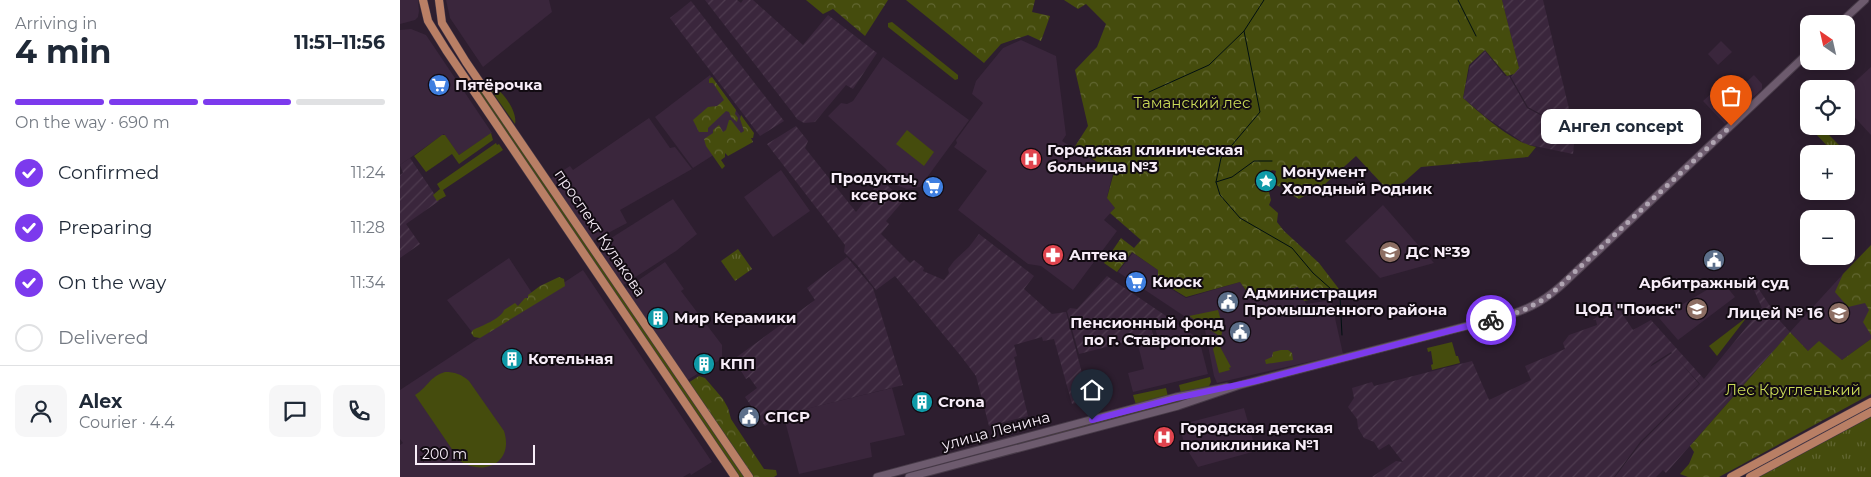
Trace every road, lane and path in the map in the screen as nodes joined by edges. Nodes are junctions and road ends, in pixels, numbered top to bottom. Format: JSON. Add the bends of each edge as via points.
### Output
{"nodes":[{"id":1,"x":423,"y":0,"type":"edge"},
{"id":2,"x":439,"y":0,"type":"edge"},
{"id":3,"x":1865,"y":0,"type":"edge"},
{"id":4,"x":1849,"y":15,"type":"edge"},
{"id":5,"x":441,"y":18,"type":"junction"},
{"id":6,"x":428,"y":21,"type":"junction"},
{"id":7,"x":1800,"y":61,"type":"edge"},
{"id":8,"x":1240,"y":385,"type":"junction"},
{"id":9,"x":1871,"y":402,"type":"edge"},
{"id":10,"x":1871,"y":412,"type":"edge"},
{"id":11,"x":1789,"y":446,"type":"junction"},
{"id":12,"x":1794,"y":453,"type":"junction"},
{"id":13,"x":735,"y":477,"type":"edge"},
{"id":14,"x":749,"y":477,"type":"edge"},
{"id":15,"x":877,"y":477,"type":"edge"},
{"id":16,"x":909,"y":477,"type":"edge"},
{"id":17,"x":1731,"y":477,"type":"edge"},
{"id":18,"x":1750,"y":477,"type":"edge"}],
"edges":[{"from":1,"to":6,"type":"main road","name":"проспект Кулакова"},
{"from":2,"to":5,"type":"main road","name":"проспект Кулакова"},
{"from":3,"to":4,"type":"main road"},
{"from":5,"to":6,"type":"main road"},
{"from":5,"to":14,"type":"main road","name":"проспект Кулакова","via":[[466,62]]},
{"from":6,"to":13,"type":"main road","name":"проспект Кулакова"},
{"from":7,"to":8,"type":"main road","name":"улица Ленина","via":[[1572,276],[1540,302],[1509,315]]},
{"from":8,"to":15,"type":"main road","name":"улица Ленина","via":[[1176,398]]},
{"from":8,"to":16,"type":"main road","name":"улица Ленина","via":[[1175,406]]},
{"from":9,"to":11,"type":"main road"},
{"from":10,"to":12,"type":"main road"},
{"from":11,"to":12,"type":"main road"},
{"from":11,"to":17,"type":"main road"},
{"from":12,"to":18,"type":"main road"}]}
